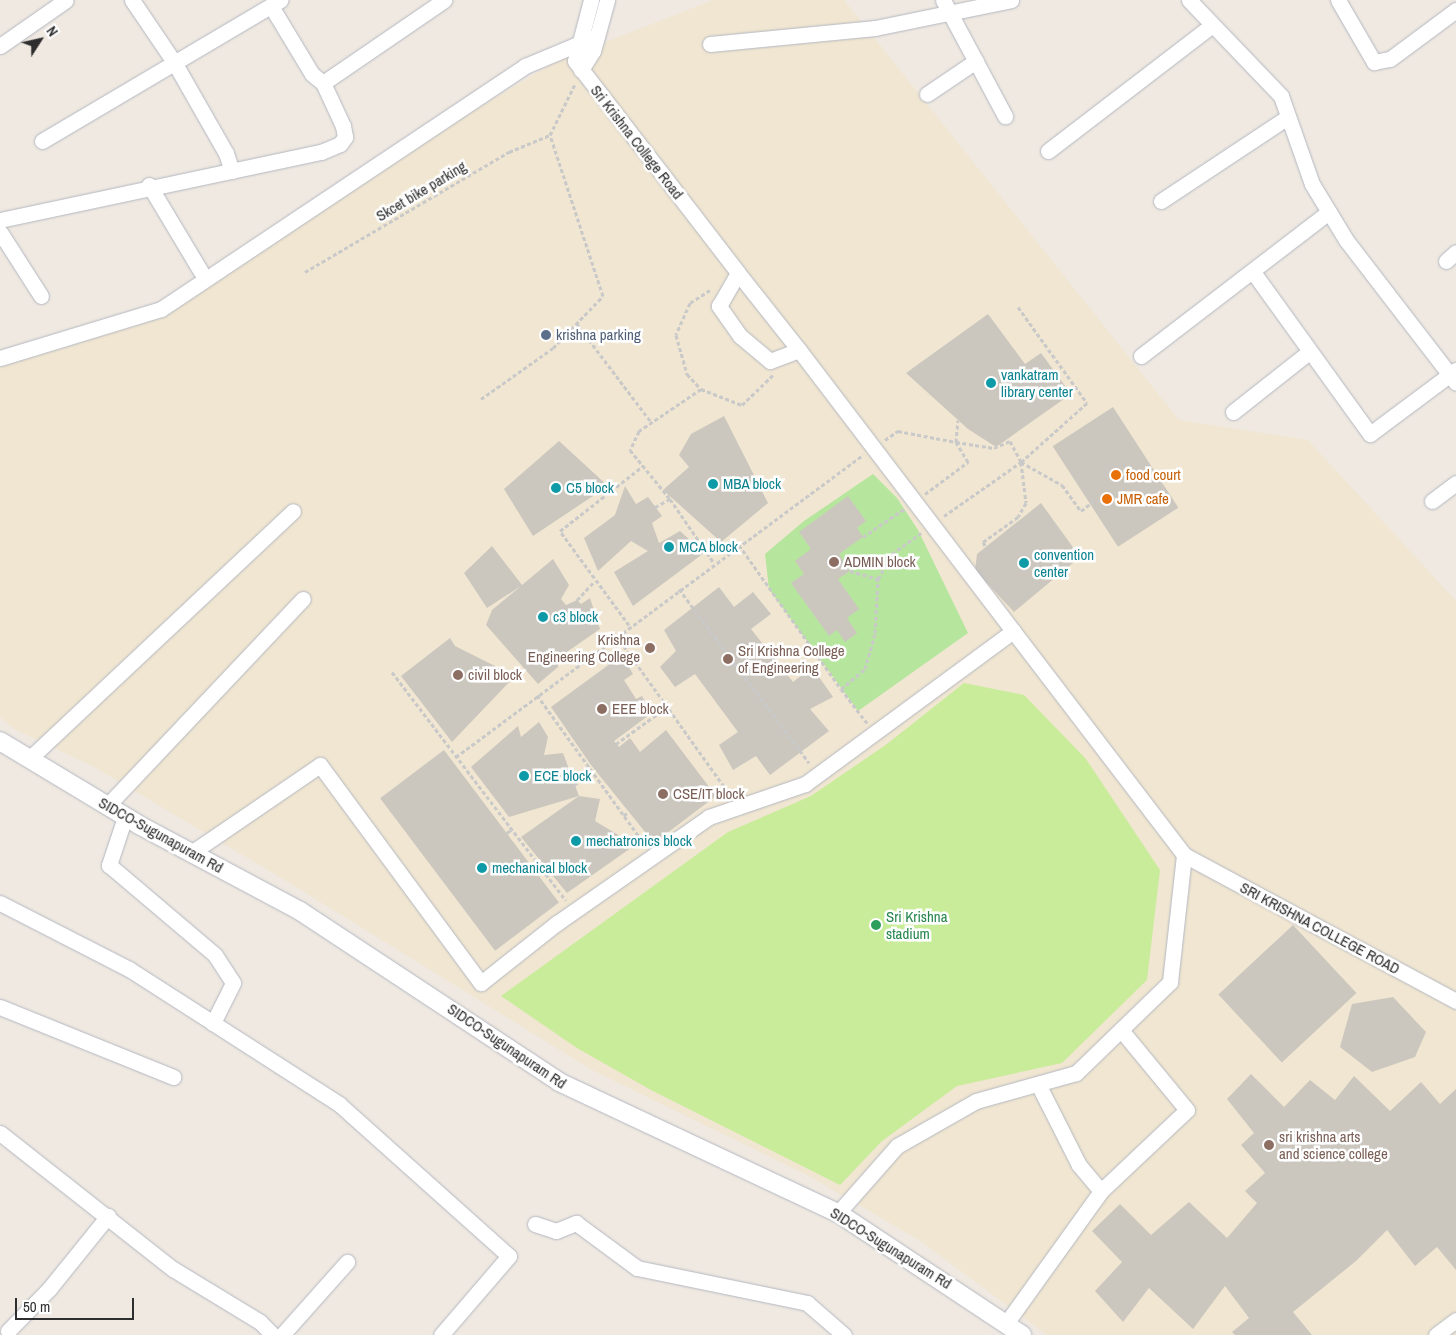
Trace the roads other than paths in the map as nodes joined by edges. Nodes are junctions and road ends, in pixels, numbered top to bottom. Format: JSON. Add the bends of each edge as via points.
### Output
{"nodes":[{"id":1,"x":66,"y":0,"type":"edge"},
{"id":2,"x":132,"y":0,"type":"edge"},
{"id":3,"x":444,"y":0,"type":"edge"},
{"id":4,"x":591,"y":0,"type":"edge"},
{"id":5,"x":607,"y":0,"type":"edge"},
{"id":6,"x":1011,"y":0,"type":"edge"},
{"id":7,"x":1189,"y":0,"type":"edge"},
{"id":8,"x":1338,"y":0,"type":"edge"},
{"id":9,"x":276,"y":3,"type":"edge"},
{"id":10,"x":947,"y":6,"type":"edge"},
{"id":11,"x":1456,"y":10,"type":"edge"},
{"id":12,"x":1212,"y":25,"type":"junction"},
{"id":13,"x":597,"y":36,"type":"junction"},
{"id":14,"x":710,"y":44,"type":"dead end"},
{"id":15,"x":579,"y":45,"type":"junction"},
{"id":16,"x":0,"y":46,"type":"edge"},
{"id":17,"x":976,"y":61,"type":"junction"},
{"id":18,"x":174,"y":62,"type":"junction"},
{"id":19,"x":582,"y":70,"type":"junction"},
{"id":20,"x":323,"y":83,"type":"junction"},
{"id":21,"x":927,"y":94,"type":"dead end"},
{"id":22,"x":1005,"y":116,"type":"dead end"},
{"id":23,"x":1288,"y":117,"type":"junction"},
{"id":24,"x":42,"y":141,"type":"dead end"},
{"id":25,"x":1048,"y":151,"type":"dead end"},
{"id":26,"x":232,"y":171,"type":"junction"},
{"id":27,"x":149,"y":185,"type":"junction"},
{"id":28,"x":1161,"y":201,"type":"dead end"},
{"id":29,"x":1329,"y":212,"type":"junction"},
{"id":30,"x":0,"y":220,"type":"edge"},
{"id":31,"x":0,"y":232,"type":"edge"},
{"id":32,"x":201,"y":272,"type":"dead end"},
{"id":33,"x":1253,"y":272,"type":"junction"},
{"id":34,"x":738,"y":273,"type":"junction"},
{"id":35,"x":41,"y":296,"type":"dead end"},
{"id":36,"x":799,"y":350,"type":"junction"},
{"id":37,"x":1309,"y":352,"type":"junction"},
{"id":38,"x":1141,"y":356,"type":"dead end"},
{"id":39,"x":0,"y":358,"type":"edge"},
{"id":40,"x":1454,"y":376,"type":"edge"},
{"id":41,"x":1232,"y":412,"type":"dead end"},
{"id":42,"x":1456,"y":483,"type":"edge"},
{"id":43,"x":1432,"y":501,"type":"dead end"},
{"id":44,"x":293,"y":511,"type":"dead end"},
{"id":45,"x":303,"y":599,"type":"dead end"},
{"id":46,"x":1013,"y":630,"type":"junction"},
{"id":47,"x":0,"y":741,"type":"edge"},
{"id":48,"x":29,"y":758,"type":"junction"},
{"id":49,"x":107,"y":806,"type":"junction"},
{"id":50,"x":126,"y":817,"type":"junction"},
{"id":51,"x":191,"y":853,"type":"junction"},
{"id":52,"x":1184,"y":855,"type":"junction"},
{"id":53,"x":0,"y":903,"type":"edge"},
{"id":54,"x":1456,"y":1001,"type":"edge"},
{"id":55,"x":0,"y":1007,"type":"edge"},
{"id":56,"x":212,"y":1023,"type":"junction"},
{"id":57,"x":1121,"y":1030,"type":"junction"},
{"id":58,"x":173,"y":1077,"type":"dead end"},
{"id":59,"x":1038,"y":1084,"type":"junction"},
{"id":60,"x":0,"y":1133,"type":"edge"},
{"id":61,"x":1101,"y":1191,"type":"junction"},
{"id":62,"x":838,"y":1213,"type":"junction"},
{"id":63,"x":108,"y":1216,"type":"junction"},
{"id":64,"x":535,"y":1224,"type":"dead end"},
{"id":65,"x":347,"y":1262,"type":"dead end"},
{"id":66,"x":1456,"y":1320,"type":"edge"},
{"id":67,"x":1007,"y":1322,"type":"junction"},
{"id":68,"x":7,"y":1330,"type":"edge"},
{"id":69,"x":274,"y":1335,"type":"edge"},
{"id":70,"x":282,"y":1335,"type":"edge"},
{"id":71,"x":441,"y":1335,"type":"edge"},
{"id":72,"x":844,"y":1335,"type":"edge"},
{"id":73,"x":1022,"y":1335,"type":"edge"},
{"id":74,"x":1436,"y":1335,"type":"edge"}],
"edges":[{"from":1,"to":16,"type":"street"},
{"from":2,"to":18,"type":"street"},
{"from":3,"to":20,"type":"street"},
{"from":4,"to":15,"type":"street","name":"Sri Krishna College Road"},
{"from":5,"to":13,"type":"street"},
{"from":6,"to":10,"type":"street"},
{"from":7,"to":12,"type":"street"},
{"from":8,"to":11,"type":"street","via":[[1374,62],[1390,59]]},
{"from":9,"to":18,"type":"street"},
{"from":9,"to":20,"type":"street","via":[[312,74]]},
{"from":10,"to":14,"type":"street","via":[[875,28]]},
{"from":10,"to":17,"type":"street"},
{"from":12,"to":23,"type":"street","via":[[1281,96]]},
{"from":12,"to":25,"type":"street"},
{"from":13,"to":15,"type":"street"},
{"from":13,"to":19,"type":"street"},
{"from":15,"to":19,"type":"street","name":"Sri Krishna College Road","via":[[575,61]]},
{"from":15,"to":39,"type":"street","via":[[526,66],[162,308]]},
{"from":17,"to":21,"type":"street"},
{"from":17,"to":22,"type":"street"},
{"from":18,"to":24,"type":"street"},
{"from":18,"to":26,"type":"street","via":[[226,153]]},
{"from":19,"to":34,"type":"street","name":"Sri Krishna College Road"},
{"from":20,"to":26,"type":"street","via":[[343,126],[344,137],[340,144]]},
{"from":23,"to":28,"type":"street"},
{"from":23,"to":29,"type":"street","via":[[1312,184]]},
{"from":26,"to":27,"type":"street"},
{"from":27,"to":30,"type":"street"},
{"from":27,"to":32,"type":"street"},
{"from":29,"to":33,"type":"street"},
{"from":29,"to":40,"type":"street","via":[[1346,240]]},
{"from":31,"to":35,"type":"street"},
{"from":33,"to":37,"type":"street"},
{"from":33,"to":38,"type":"street"},
{"from":34,"to":36,"type":"street","name":"Sri Krishna College Road"},
{"from":34,"to":36,"type":"street","via":[[719,306],[740,336],[770,361]]},
{"from":36,"to":46,"type":"street","name":"Sri Krishna College Road"},
{"from":37,"to":40,"type":"street","via":[[1370,434]]},
{"from":37,"to":41,"type":"street"},
{"from":42,"to":43,"type":"street"},
{"from":44,"to":48,"type":"street"},
{"from":45,"to":49,"type":"street"},
{"from":46,"to":51,"type":"street","via":[[805,784],[709,817],[575,911],[481,983],[320,765]]},
{"from":46,"to":52,"type":"street","name":"Sri Krishna College Road"},
{"from":47,"to":48,"type":"street","name":"SIDCO-Sugunapuram Rd"},
{"from":48,"to":49,"type":"street","name":"SIDCO-Sugunapuram Rd"},
{"from":49,"to":50,"type":"street","name":"SIDCO-Sugunapuram Rd"},
{"from":50,"to":51,"type":"street","name":"SIDCO-Sugunapuram Rd"},
{"from":50,"to":56,"type":"street","via":[[109,865],[215,955],[233,983]]},
{"from":51,"to":62,"type":"street","name":"SIDCO-Sugunapuram Rd","via":[[300,911],[559,1082]]},
{"from":52,"to":54,"type":"street","name":"SRI KRISHNA COLLEGE ROAD"},
{"from":52,"to":57,"type":"street","via":[[1170,982]]},
{"from":53,"to":56,"type":"street","via":[[129,969]]},
{"from":55,"to":58,"type":"street"},
{"from":56,"to":71,"type":"street","via":[[339,1104],[509,1256]]},
{"from":57,"to":59,"type":"street","via":[[1076,1074]]},
{"from":57,"to":61,"type":"street","via":[[1188,1106],[1175,1124]]},
{"from":59,"to":61,"type":"street","via":[[1080,1165]]},
{"from":59,"to":62,"type":"street","via":[[976,1100],[897,1146]]},
{"from":60,"to":63,"type":"street"},
{"from":61,"to":67,"type":"street"},
{"from":62,"to":67,"type":"street","name":"SIDCO-Sugunapuram Rd"},
{"from":63,"to":68,"type":"street","via":[[49,1289]]},
{"from":63,"to":69,"type":"street","via":[[173,1269],[260,1322]]},
{"from":64,"to":72,"type":"street","via":[[556,1230],[576,1223],[637,1268],[807,1304]]},
{"from":65,"to":70,"type":"street"},
{"from":66,"to":74,"type":"street"},
{"from":67,"to":73,"type":"street","name":"SIDCO-Sugunapuram Rd"}]}
